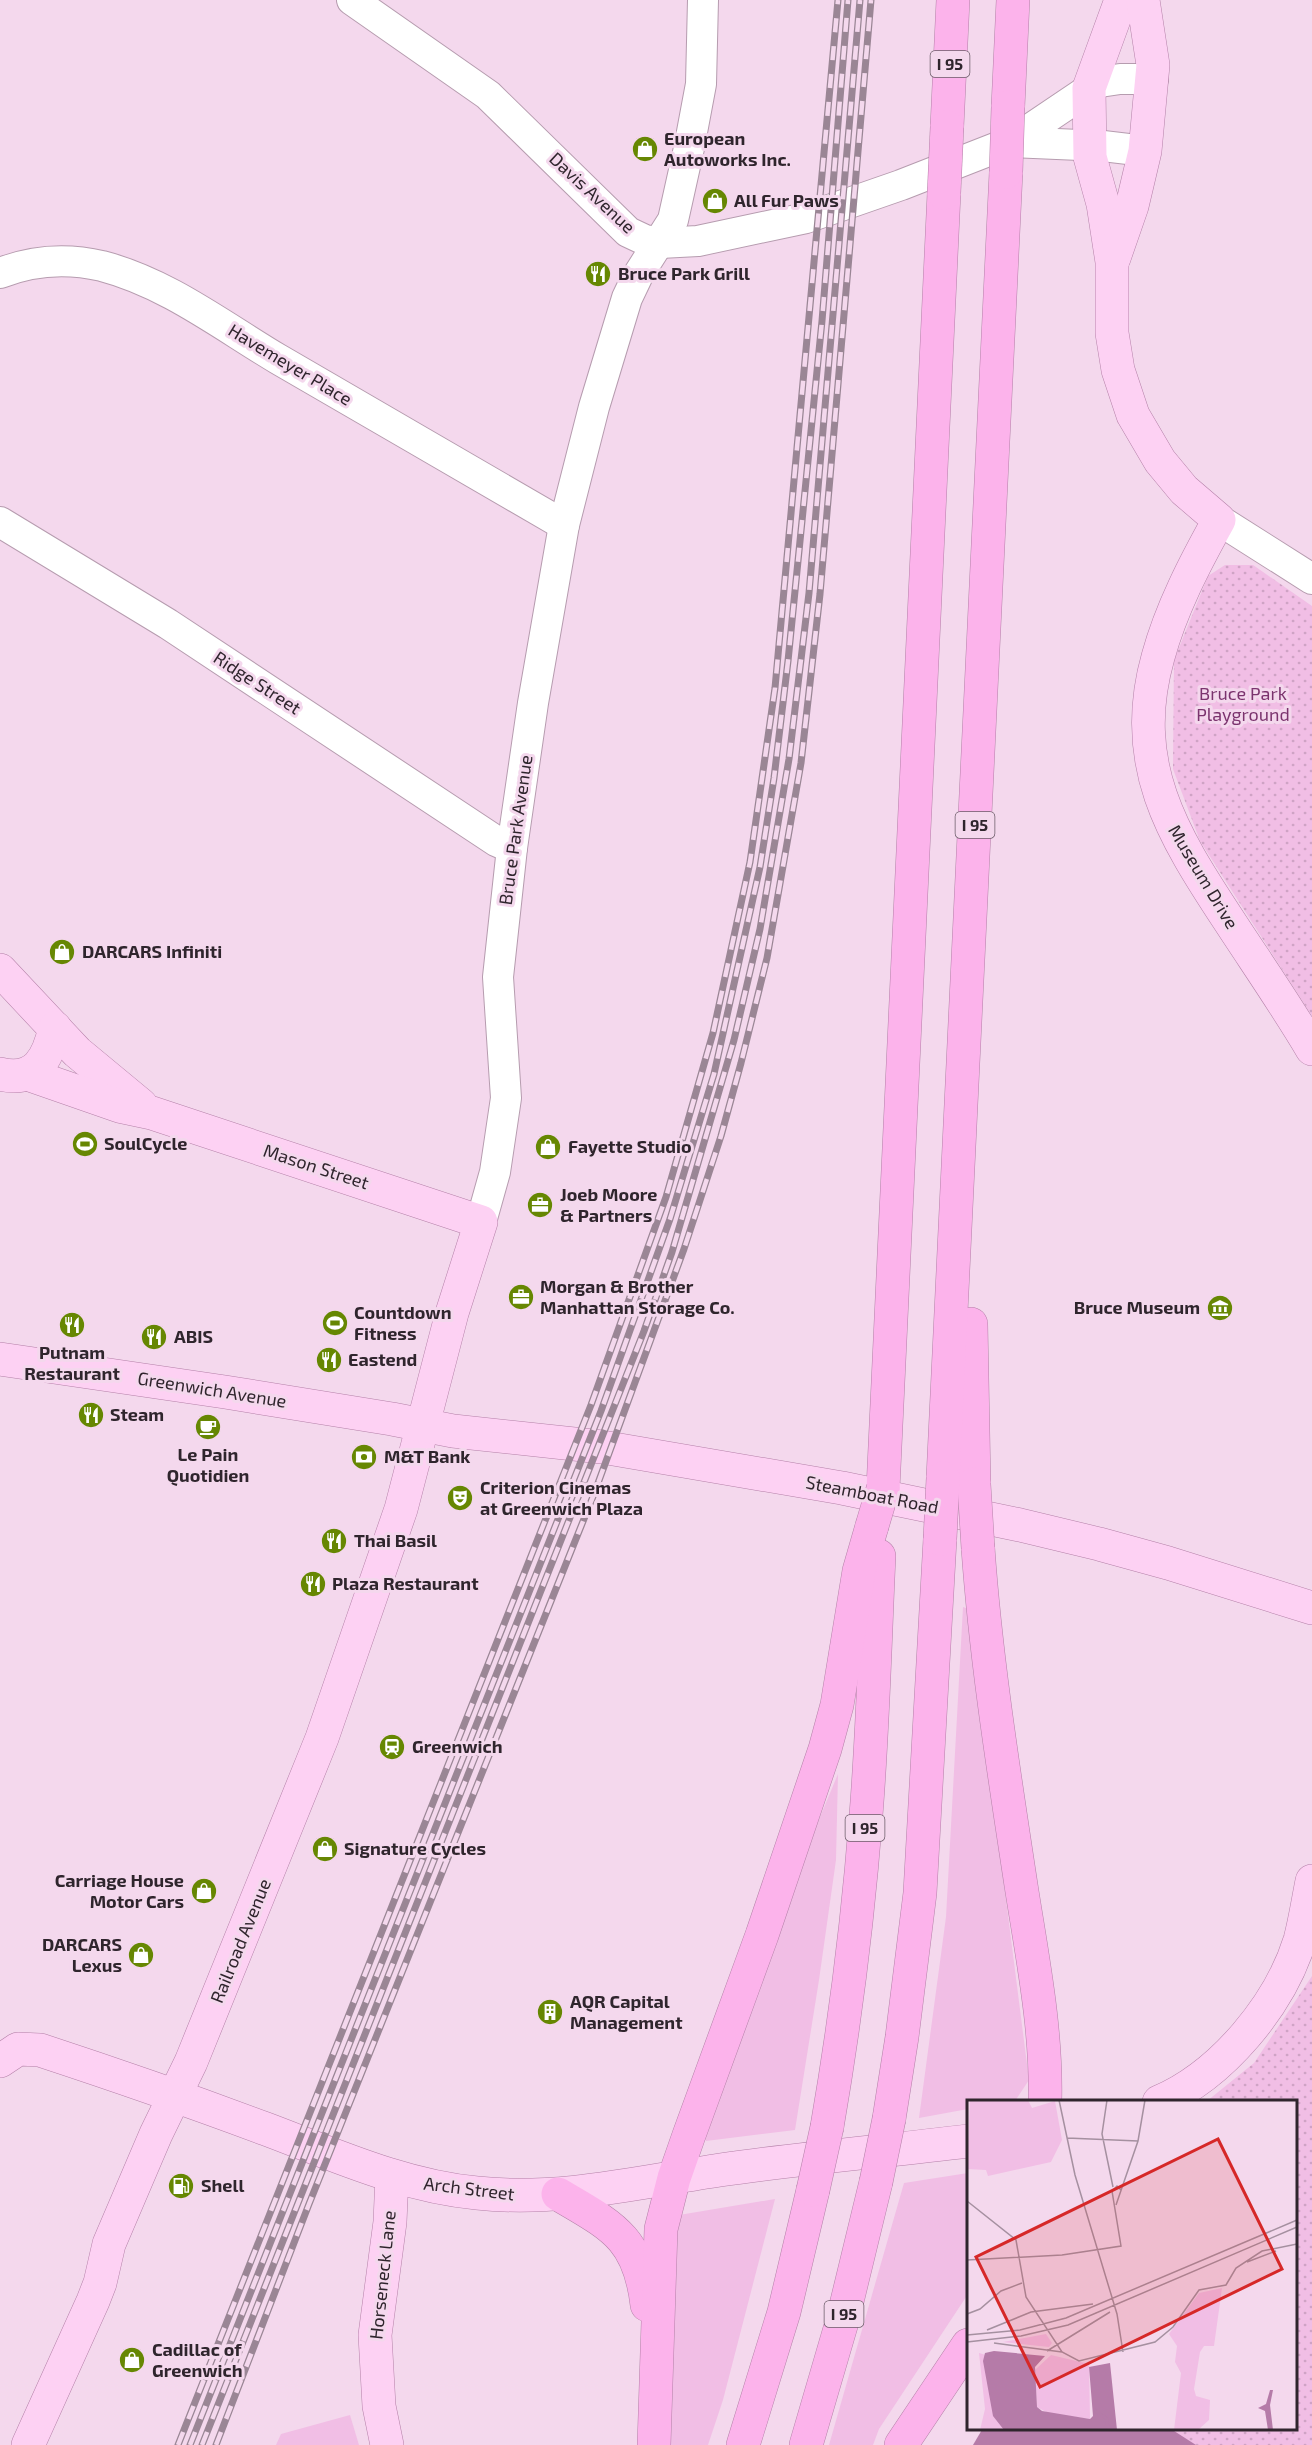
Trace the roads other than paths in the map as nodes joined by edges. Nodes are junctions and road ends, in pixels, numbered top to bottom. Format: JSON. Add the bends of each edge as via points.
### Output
{"nodes":[{"id":1,"x":352,"y":0,"type":"edge"},
{"id":2,"x":703,"y":0,"type":"edge"},
{"id":3,"x":953,"y":0,"type":"edge"},
{"id":4,"x":1013,"y":0,"type":"edge"},
{"id":5,"x":1121,"y":0,"type":"edge"},
{"id":6,"x":1143,"y":0,"type":"edge"},
{"id":7,"x":1153,"y":79,"type":"junction"},
{"id":8,"x":1089,"y":88,"type":"junction"},
{"id":9,"x":1090,"y":146,"type":"junction"},
{"id":10,"x":1145,"y":151,"type":"junction"},
{"id":11,"x":1008,"y":157,"type":"junction"},
{"id":12,"x":660,"y":243,"type":"junction"},
{"id":13,"x":1112,"y":262,"type":"junction"},
{"id":14,"x":0,"y":273,"type":"edge"},
{"id":15,"x":1219,"y":520,"type":"junction"},
{"id":16,"x":0,"y":522,"type":"edge"},
{"id":17,"x":564,"y":525,"type":"junction"},
{"id":18,"x":1312,"y":579,"type":"edge"},
{"id":19,"x":512,"y":848,"type":"junction"},
{"id":20,"x":0,"y":970,"type":"edge"},
{"id":21,"x":13,"y":999,"type":"edge"},
{"id":22,"x":55,"y":1028,"type":"junction"},
{"id":23,"x":1312,"y":1049,"type":"edge"},
{"id":24,"x":9,"y":1079,"type":"edge"},
{"id":25,"x":152,"y":1113,"type":"junction"},
{"id":26,"x":481,"y":1222,"type":"junction"},
{"id":27,"x":0,"y":1359,"type":"edge"},
{"id":28,"x":424,"y":1426,"type":"junction"},
{"id":29,"x":959,"y":1481,"type":"junction"},
{"id":30,"x":876,"y":1526,"type":"junction"},
{"id":31,"x":1312,"y":1608,"type":"edge"},
{"id":32,"x":1312,"y":1881,"type":"edge"},
{"id":33,"x":3,"y":2050,"type":"edge"},
{"id":34,"x":175,"y":2096,"type":"junction"},
{"id":35,"x":1045,"y":2100,"type":"edge"},
{"id":36,"x":1163,"y":2100,"type":"edge"},
{"id":37,"x":967,"y":2140,"type":"edge"},
{"id":38,"x":392,"y":2176,"type":"junction"},
{"id":39,"x":674,"y":2178,"type":"junction"},
{"id":40,"x":558,"y":2194,"type":"junction"},
{"id":41,"x":967,"y":2348,"type":"edge"},
{"id":42,"x":655,"y":2435,"type":"edge"},
{"id":43,"x":28,"y":2445,"type":"edge"},
{"id":44,"x":387,"y":2445,"type":"edge"},
{"id":45,"x":743,"y":2445,"type":"edge"},
{"id":46,"x":806,"y":2445,"type":"edge"},
{"id":47,"x":900,"y":2445,"type":"edge"}],
"edges":[{"from":1,"to":12,"type":"street","name":"Davis Avenue","via":[[488,95],[628,232]]},
{"from":2,"to":12,"type":"street","name":"Bruce Park Avenue","via":[[700,84],[689,148],[673,220]]},
{"from":3,"to":30,"type":"highway","number":"I 95","bridge":true,"via":[[883,1477]]},
{"from":4,"to":11,"type":"highway","number":"I 95","bridge":true},
{"from":5,"to":8,"type":"main road"},
{"from":6,"to":7,"type":"main road"},
{"from":7,"to":8,"type":"street","name":"Davis Avenue","via":[[1110,80]]},
{"from":7,"to":10,"type":"main road"},
{"from":8,"to":9,"type":"main road"},
{"from":8,"to":11,"type":"street","name":"Davis Avenue"},
{"from":9,"to":10,"type":"street","name":"Davis Avenue"},
{"from":9,"to":11,"type":"street","name":"Davis Avenue"},
{"from":9,"to":13,"type":"main road"},
{"from":10,"to":13,"type":"main road","via":[[1132,206]]},
{"from":11,"to":12,"type":"street","name":"Davis Avenue","via":[[901,185],[806,218],[698,241]]},
{"from":11,"to":29,"type":"highway","number":"I 95","via":[[965,1020]]},
{"from":12,"to":17,"type":"street","name":"Bruce Park Avenue","via":[[627,298]]},
{"from":13,"to":15,"type":"main road","via":[[1112,333],[1118,370],[1133,415],[1160,461],[1184,490]]},
{"from":14,"to":17,"type":"street","name":"Havemeyer Place","via":[[48,261],[76,261],[139,278],[171,293]]},
{"from":15,"to":18,"type":"street"},
{"from":15,"to":23,"type":"main road","name":"Museum Drive","via":[[1181,595],[1157,658],[1149,721],[1155,780],[1185,854]]},
{"from":16,"to":19,"type":"street","name":"Ridge Street","via":[[168,624]]},
{"from":17,"to":19,"type":"street","name":"Bruce Park Avenue"},
{"from":19,"to":26,"type":"street","name":"Bruce Park Avenue","via":[[498,977],[506,1098],[495,1172]]},
{"from":20,"to":21,"type":"main road","name":"Mason Street"},
{"from":21,"to":22,"type":"main road","name":"Mason Street"},
{"from":22,"to":24,"type":"main road","name":"Mason Street","via":[[50,1050],[39,1066]]},
{"from":22,"to":25,"type":"main road","name":"Mason Street","via":[[97,1070]]},
{"from":24,"to":25,"type":"main road","name":"Mason Street"},
{"from":25,"to":26,"type":"main road","name":"Mason Street"},
{"from":26,"to":28,"type":"main road","name":"Bruce Park Avenue","via":[[452,1313]]},
{"from":27,"to":28,"type":"main road","name":"Greenwich Avenue","via":[[197,1387]]},
{"from":28,"to":31,"type":"main road","name":"Steamboat Road","via":[[602,1447],[831,1486],[1020,1525],[1168,1563]]},
{"from":28,"to":34,"type":"main road","name":"Railroad Avenue","via":[[398,1521],[322,1738]]},
{"from":29,"to":35,"type":"highway","bridge":true,"via":[[978,1548],[995,1717],[1039,2003]]},
{"from":29,"to":46,"type":"highway","number":"I 95","bridge":true,"via":[[940,1539],[920,1893],[889,2119],[842,2322]]},
{"from":30,"to":39,"type":"highway","via":[[859,1571],[837,1705],[825,1749]]},
{"from":30,"to":45,"type":"highway","number":"I 95","bridge":true,"via":[[870,1749],[861,1884],[843,2028],[813,2190],[784,2312]]},
{"from":32,"to":36,"type":"main road","via":[[1299,1941],[1257,2022],[1225,2059]]},
{"from":33,"to":34,"type":"main road","name":"Arch Street","via":[[40,2050]]},
{"from":34,"to":38,"type":"main road","name":"Arch Street"},
{"from":34,"to":43,"type":"main road","name":"Railroad Avenue","via":[[109,2244],[93,2301]]},
{"from":37,"to":39,"type":"main road","name":"Arch Street"},
{"from":38,"to":40,"type":"main road","name":"Arch Street","via":[[473,2193]]},
{"from":38,"to":44,"type":"main road","name":"Horseneck Lane","via":[[375,2335],[379,2406]]},
{"from":39,"to":40,"type":"main road","name":"Arch Street"},
{"from":39,"to":42,"type":"highway","via":[[661,2229]]},
{"from":40,"to":42,"type":"highway","via":[[616,2230],[639,2265],[650,2326]]},
{"from":41,"to":47,"type":"highway"}]}
